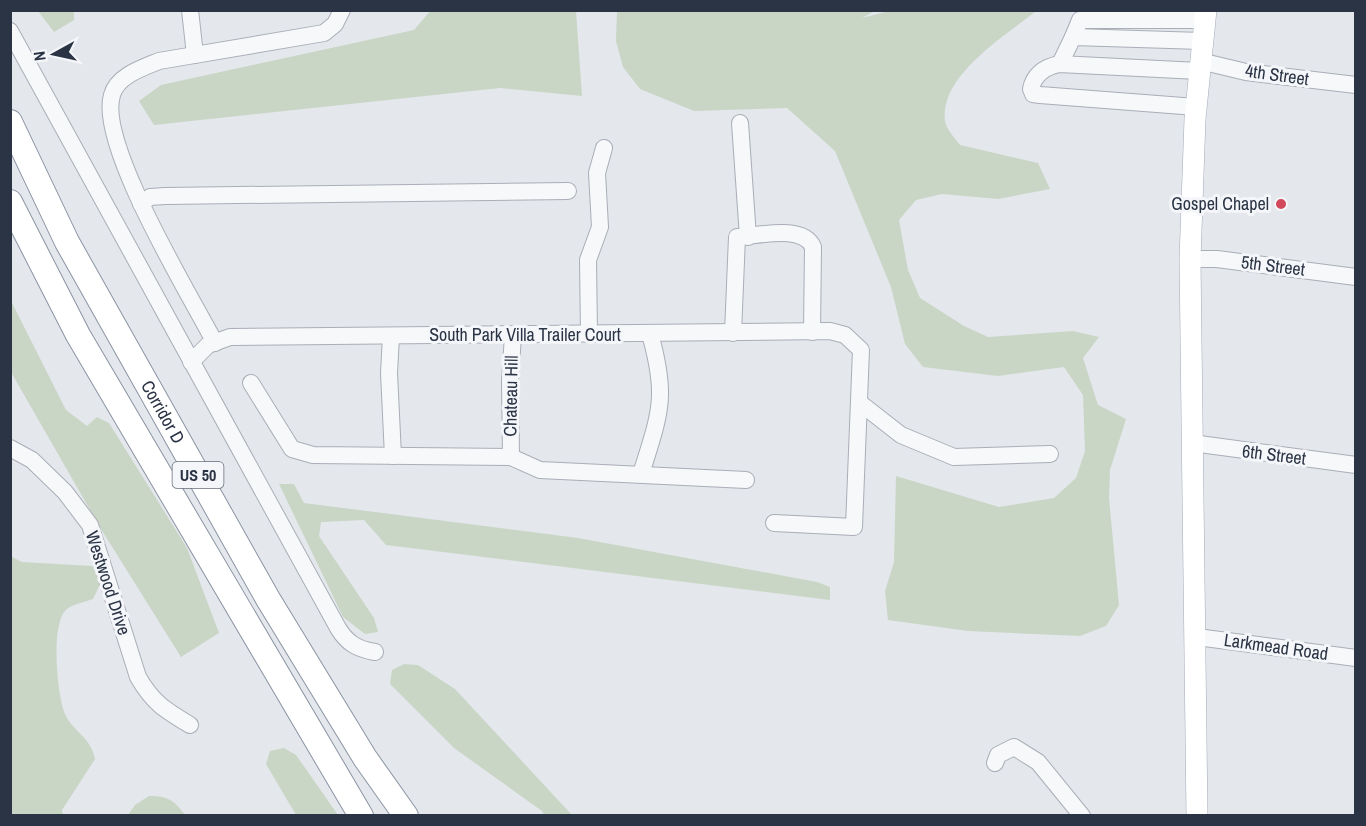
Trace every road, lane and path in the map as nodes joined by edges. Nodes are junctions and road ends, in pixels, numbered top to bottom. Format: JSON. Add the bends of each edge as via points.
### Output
{"nodes":[{"id":1,"x":190,"y":10,"type":"edge"},
{"id":2,"x":342,"y":10,"type":"edge"},
{"id":3,"x":1205,"y":15,"type":"edge"},
{"id":4,"x":10,"y":31,"type":"edge"},
{"id":5,"x":1073,"y":38,"type":"junction"},
{"id":6,"x":195,"y":54,"type":"junction"},
{"id":7,"x":1200,"y":58,"type":"junction"},
{"id":8,"x":1060,"y":64,"type":"junction"},
{"id":9,"x":1356,"y":85,"type":"edge"},
{"id":10,"x":1196,"y":107,"type":"junction"},
{"id":11,"x":10,"y":122,"type":"edge"},
{"id":12,"x":740,"y":123,"type":"dead end"},
{"id":13,"x":604,"y":148,"type":"dead end"},
{"id":14,"x":568,"y":191,"type":"dead end"},
{"id":15,"x":10,"y":202,"type":"edge"},
{"id":16,"x":141,"y":204,"type":"junction"},
{"id":17,"x":747,"y":237,"type":"junction"},
{"id":18,"x":1190,"y":259,"type":"junction"},
{"id":19,"x":1356,"y":277,"type":"edge"},
{"id":20,"x":812,"y":332,"type":"junction"},
{"id":21,"x":733,"y":333,"type":"junction"},
{"id":22,"x":589,"y":334,"type":"junction"},
{"id":23,"x":650,"y":334,"type":"junction"},
{"id":24,"x":513,"y":335,"type":"junction"},
{"id":25,"x":391,"y":336,"type":"junction"},
{"id":26,"x":214,"y":343,"type":"junction"},
{"id":27,"x":191,"y":362,"type":"junction"},
{"id":28,"x":250,"y":383,"type":"dead end"},
{"id":29,"x":860,"y":403,"type":"junction"},
{"id":30,"x":1192,"y":442,"type":"junction"},
{"id":31,"x":10,"y":448,"type":"edge"},
{"id":32,"x":1050,"y":454,"type":"dead end"},
{"id":33,"x":393,"y":456,"type":"junction"},
{"id":34,"x":511,"y":457,"type":"junction"},
{"id":35,"x":1356,"y":465,"type":"edge"},
{"id":36,"x":641,"y":474,"type":"junction"},
{"id":37,"x":746,"y":480,"type":"dead end"},
{"id":38,"x":774,"y":523,"type":"dead end"},
{"id":39,"x":1197,"y":637,"type":"junction"},
{"id":40,"x":375,"y":652,"type":"dead end"},
{"id":41,"x":1356,"y":658,"type":"edge"},
{"id":42,"x":190,"y":725,"type":"dead end"},
{"id":43,"x":995,"y":763,"type":"dead end"},
{"id":44,"x":361,"y":816,"type":"edge"},
{"id":45,"x":406,"y":816,"type":"edge"},
{"id":46,"x":1082,"y":816,"type":"edge"},
{"id":47,"x":1197,"y":816,"type":"edge"}],
"edges":[{"from":1,"to":6,"type":"street"},
{"from":2,"to":6,"type":"street","via":[[335,24],[324,33]]},
{"from":3,"to":5,"type":"street","via":[[1080,20]]},
{"from":3,"to":7,"type":"main road"},
{"from":4,"to":27,"type":"street"},
{"from":5,"to":7,"type":"street"},
{"from":5,"to":8,"type":"street"},
{"from":6,"to":16,"type":"street","via":[[159,61],[135,71],[112,94],[110,113]]},
{"from":7,"to":8,"type":"street"},
{"from":7,"to":9,"type":"street","name":"4th Street","via":[[1246,72]]},
{"from":7,"to":10,"type":"main road"},
{"from":8,"to":10,"type":"street","via":[[1044,69],[1036,77],[1033,94]]},
{"from":10,"to":18,"type":"main road"},
{"from":11,"to":45,"type":"highway","name":"Corridor D","number":"US 50","via":[[67,242],[268,598],[365,758]]},
{"from":12,"to":17,"type":"street"},
{"from":13,"to":22,"type":"street","via":[[597,173],[600,227],[588,260]]},
{"from":14,"to":16,"type":"street","via":[[165,196],[150,197]]},
{"from":15,"to":44,"type":"highway","name":"Corridor D","number":"US 50","via":[[78,335]]},
{"from":16,"to":26,"type":"street"},
{"from":17,"to":20,"type":"street","via":[[782,234],[804,235],[809,239],[813,247]]},
{"from":17,"to":21,"type":"street","via":[[737,237]]},
{"from":18,"to":19,"type":"street","name":"5th Street"},
{"from":18,"to":30,"type":"main road"},
{"from":20,"to":21,"type":"street","name":"South Park Villa Trailer Court"},
{"from":20,"to":29,"type":"street","name":"South Park Villa Trailer Court","via":[[845,335],[861,350]]},
{"from":21,"to":23,"type":"street","name":"South Park Villa Trailer Court"},
{"from":22,"to":23,"type":"street","name":"South Park Villa Trailer Court"},
{"from":22,"to":24,"type":"street","name":"South Park Villa Trailer Court"},
{"from":23,"to":36,"type":"street","via":[[662,396]]},
{"from":24,"to":25,"type":"street","name":"South Park Villa Trailer Court"},
{"from":24,"to":34,"type":"street","name":"Chateau Hill"},
{"from":25,"to":26,"type":"street","name":"South Park Villa Trailer Court","via":[[230,337]]},
{"from":25,"to":33,"type":"street"},
{"from":26,"to":27,"type":"street","name":"South Park Villa Trailer Court"},
{"from":27,"to":40,"type":"street","via":[[346,641],[361,650]]},
{"from":28,"to":33,"type":"street","name":"Chateau Hill","via":[[292,448],[313,455]]},
{"from":29,"to":32,"type":"street","via":[[901,435],[954,457]]},
{"from":29,"to":38,"type":"street","via":[[854,527]]},
{"from":30,"to":35,"type":"street","name":"6th Street"},
{"from":30,"to":39,"type":"main road"},
{"from":31,"to":42,"type":"street","name":"Westwood Drive","via":[[33,460],[90,525],[138,676],[159,707]]},
{"from":33,"to":34,"type":"street","name":"Chateau Hill"},
{"from":34,"to":36,"type":"street","name":"Chateau Hill","via":[[540,470]]},
{"from":36,"to":37,"type":"street","name":"Chateau Hill"},
{"from":39,"to":41,"type":"street","name":"Larkmead Road"},
{"from":39,"to":47,"type":"main road"},
{"from":43,"to":46,"type":"street","via":[[998,755],[1014,747],[1038,762]]}]}
